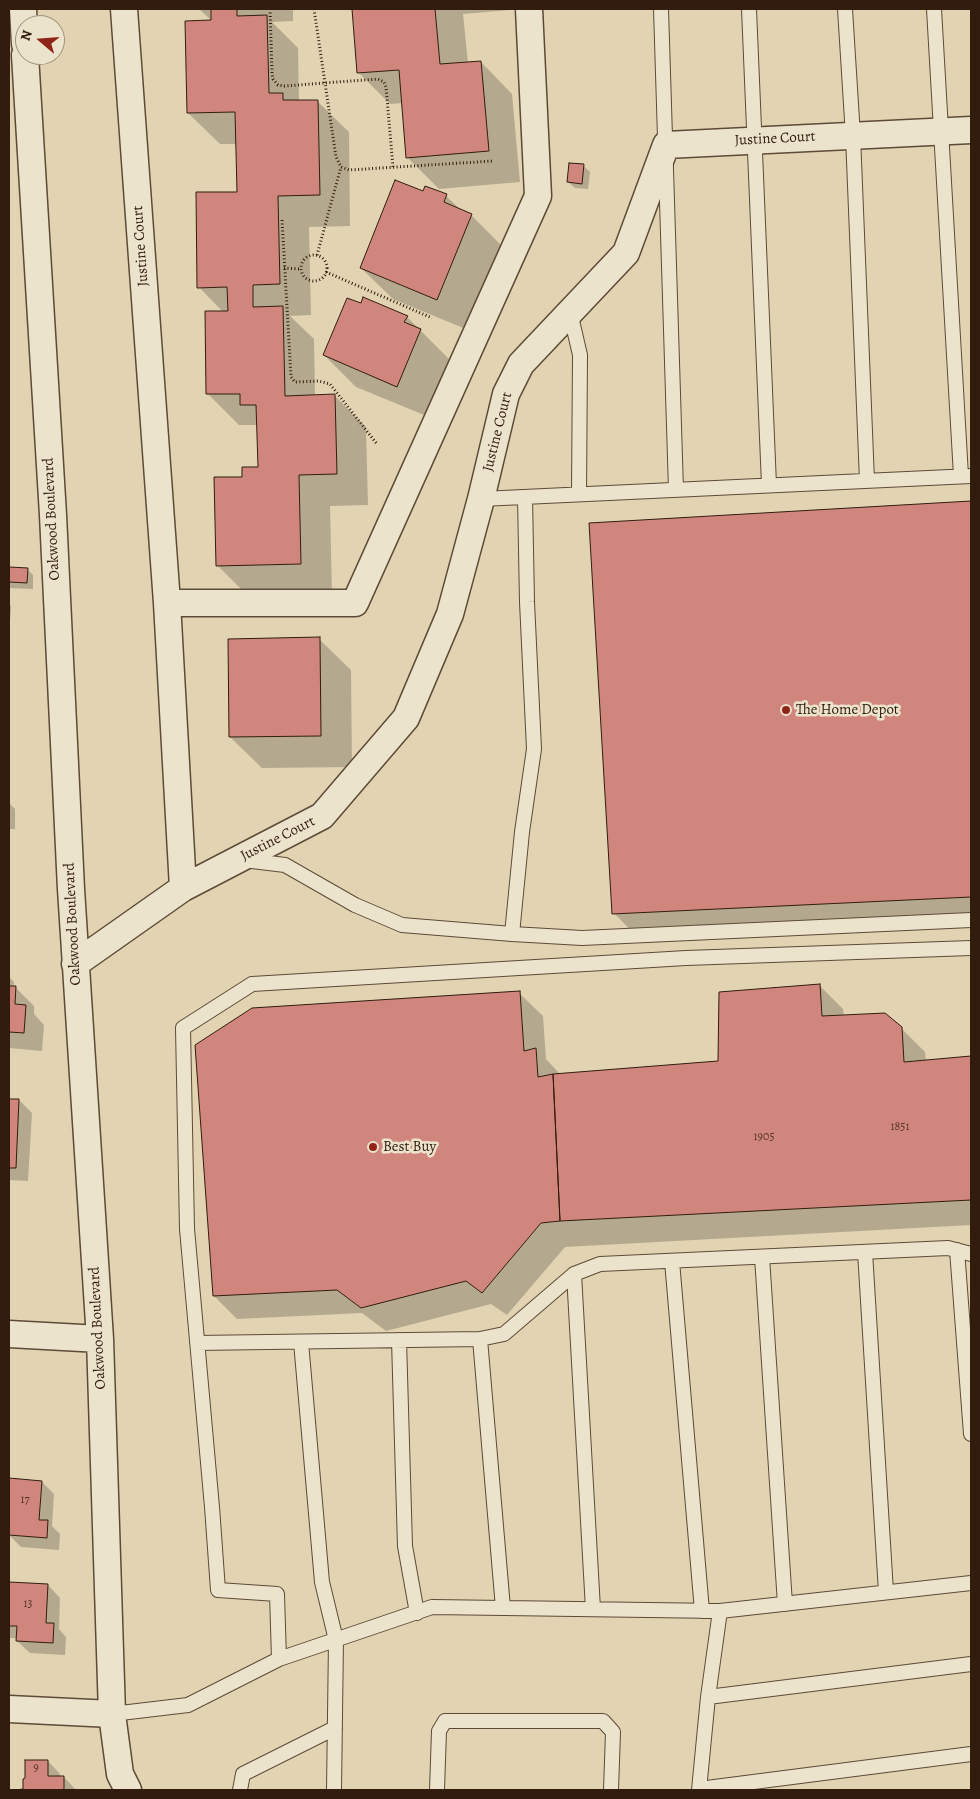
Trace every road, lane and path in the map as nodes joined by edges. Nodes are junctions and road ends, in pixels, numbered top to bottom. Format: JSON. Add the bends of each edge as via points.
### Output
{"nodes":[{"id":1,"x":124,"y":9,"type":"edge"},
{"id":2,"x":270,"y":9,"type":"edge"},
{"id":3,"x":314,"y":9,"type":"edge"},
{"id":4,"x":529,"y":9,"type":"edge"},
{"id":5,"x":660,"y":9,"type":"edge"},
{"id":6,"x":749,"y":9,"type":"edge"},
{"id":7,"x":845,"y":9,"type":"edge"},
{"id":8,"x":934,"y":9,"type":"edge"},
{"id":9,"x":25,"y":65,"type":"edge"},
{"id":10,"x":325,"y":83,"type":"junction"},
{"id":11,"x":971,"y":130,"type":"edge"},
{"id":12,"x":942,"y":132,"type":"junction"},
{"id":13,"x":19,"y":135,"type":"edge"},
{"id":14,"x":853,"y":136,"type":"junction"},
{"id":15,"x":754,"y":140,"type":"junction"},
{"id":16,"x":666,"y":144,"type":"junction"},
{"id":17,"x":494,"y":161,"type":"dead end"},
{"id":18,"x":341,"y":167,"type":"junction"},
{"id":19,"x":393,"y":167,"type":"junction"},
{"id":20,"x":282,"y":220,"type":"dead end"},
{"id":21,"x":316,"y":255,"type":"junction"},
{"id":22,"x":284,"y":268,"type":"junction"},
{"id":23,"x":301,"y":268,"type":"junction"},
{"id":24,"x":326,"y":272,"type":"junction"},
{"id":25,"x":570,"y":312,"type":"junction"},
{"id":26,"x":432,"y":318,"type":"dead end"},
{"id":27,"x":377,"y":444,"type":"dead end"},
{"id":28,"x":966,"y":476,"type":"edge"},
{"id":29,"x":867,"y":481,"type":"junction"},
{"id":30,"x":769,"y":485,"type":"junction"},
{"id":31,"x":676,"y":490,"type":"junction"},
{"id":32,"x":579,"y":494,"type":"junction"},
{"id":33,"x":526,"y":497,"type":"junction"},
{"id":34,"x":481,"y":499,"type":"junction"},
{"id":35,"x":167,"y":603,"type":"junction"},
{"id":36,"x":239,"y":859,"type":"junction"},
{"id":37,"x":183,"y":888,"type":"junction"},
{"id":38,"x":971,"y":920,"type":"edge"},
{"id":39,"x":512,"y":934,"type":"junction"},
{"id":40,"x":971,"y":948,"type":"edge"},
{"id":41,"x":75,"y":964,"type":"junction"},
{"id":42,"x":957,"y":1250,"type":"junction"},
{"id":43,"x":865,"y":1252,"type":"junction"},
{"id":44,"x":971,"y":1254,"type":"edge"},
{"id":45,"x":762,"y":1257,"type":"junction"},
{"id":46,"x":672,"y":1260,"type":"junction"},
{"id":47,"x":574,"y":1274,"type":"junction"},
{"id":48,"x":9,"y":1334,"type":"edge"},
{"id":49,"x":100,"y":1339,"type":"junction"},
{"id":50,"x":480,"y":1339,"type":"junction"},
{"id":51,"x":399,"y":1340,"type":"junction"},
{"id":52,"x":301,"y":1342,"type":"junction"},
{"id":53,"x":197,"y":1343,"type":"junction"},
{"id":54,"x":971,"y":1434,"type":"edge"},
{"id":55,"x":971,"y":1583,"type":"edge"},
{"id":56,"x":886,"y":1592,"type":"junction"},
{"id":57,"x":785,"y":1604,"type":"junction"},
{"id":58,"x":503,"y":1608,"type":"junction"},
{"id":59,"x":593,"y":1610,"type":"junction"},
{"id":60,"x":702,"y":1611,"type":"junction"},
{"id":61,"x":720,"y":1611,"type":"junction"},
{"id":62,"x":417,"y":1612,"type":"junction"},
{"id":63,"x":336,"y":1640,"type":"junction"},
{"id":64,"x":279,"y":1659,"type":"junction"},
{"id":65,"x":971,"y":1664,"type":"edge"},
{"id":66,"x":708,"y":1697,"type":"junction"},
{"id":67,"x":9,"y":1708,"type":"edge"},
{"id":68,"x":112,"y":1714,"type":"junction"},
{"id":69,"x":335,"y":1728,"type":"junction"},
{"id":70,"x":971,"y":1754,"type":"edge"},
{"id":71,"x":128,"y":1790,"type":"edge"},
{"id":72,"x":240,"y":1790,"type":"edge"},
{"id":73,"x":334,"y":1790,"type":"edge"},
{"id":74,"x":438,"y":1790,"type":"edge"},
{"id":75,"x":611,"y":1790,"type":"edge"},
{"id":76,"x":699,"y":1790,"type":"edge"}],
"edges":[{"from":1,"to":35,"type":"street","name":"Justine Court"},
{"from":2,"to":10,"type":"path","via":[[273,79],[284,86]]},
{"from":3,"to":10,"type":"path"},
{"from":4,"to":35,"type":"street","via":[[538,196],[354,603]]},
{"from":5,"to":16,"type":"lane"},
{"from":6,"to":15,"type":"lane"},
{"from":7,"to":14,"type":"lane"},
{"from":8,"to":12,"type":"lane"},
{"from":9,"to":13,"type":"street","name":"Oakwood Boulevard"},
{"from":10,"to":18,"type":"path","via":[[336,157]]},
{"from":10,"to":19,"type":"path","via":[[378,79],[384,82]]},
{"from":11,"to":12,"type":"street","name":"Justine Court"},
{"from":12,"to":14,"type":"street","name":"Justine Court"},
{"from":12,"to":28,"type":"lane"},
{"from":13,"to":41,"type":"street","name":"Oakwood Boulevard","via":[[52,506]]},
{"from":14,"to":15,"type":"street","name":"Justine Court"},
{"from":14,"to":29,"type":"lane"},
{"from":15,"to":16,"type":"street","name":"Justine Court"},
{"from":15,"to":30,"type":"lane"},
{"from":16,"to":25,"type":"street","name":"Justine Court","via":[[626,253]]},
{"from":16,"to":31,"type":"lane"},
{"from":17,"to":19,"type":"path"},
{"from":18,"to":19,"type":"path","via":[[349,170]]},
{"from":18,"to":21,"type":"path"},
{"from":20,"to":22,"type":"path"},
{"from":21,"to":23,"type":"path","via":[[304,259]]},
{"from":21,"to":24,"type":"path","via":[[324,260]]},
{"from":22,"to":23,"type":"path"},
{"from":22,"to":27,"type":"path","via":[[291,377],[295,382],[330,384]]},
{"from":23,"to":24,"type":"path","via":[[305,278],[313,280],[321,279]]},
{"from":24,"to":26,"type":"path"},
{"from":25,"to":32,"type":"lane","via":[[580,355]]},
{"from":25,"to":34,"type":"street","name":"Justine Court","via":[[521,364],[506,394]]},
{"from":28,"to":29,"type":"lane"},
{"from":29,"to":30,"type":"lane"},
{"from":30,"to":31,"type":"lane"},
{"from":31,"to":32,"type":"lane"},
{"from":32,"to":33,"type":"lane"},
{"from":33,"to":34,"type":"lane"},
{"from":33,"to":39,"type":"lane","via":[[534,749]]},
{"from":34,"to":36,"type":"street","name":"Justine Court","via":[[450,614],[406,718],[322,816]]},
{"from":35,"to":37,"type":"street","name":"Justine Court"},
{"from":36,"to":37,"type":"street","name":"Justine Court"},
{"from":36,"to":39,"type":"lane","via":[[285,865],[355,905],[402,925]]},
{"from":37,"to":41,"type":"street","name":"Justine Court"},
{"from":38,"to":39,"type":"lane","via":[[582,938]]},
{"from":40,"to":53,"type":"lane","via":[[686,958],[252,984],[183,1028],[186,1229]]},
{"from":41,"to":49,"type":"street","name":"Oakwood Boulevard"},
{"from":42,"to":43,"type":"lane"},
{"from":42,"to":44,"type":"lane"},
{"from":42,"to":54,"type":"lane"},
{"from":43,"to":45,"type":"lane"},
{"from":43,"to":56,"type":"lane"},
{"from":45,"to":46,"type":"lane"},
{"from":45,"to":57,"type":"lane"},
{"from":46,"to":47,"type":"lane","via":[[600,1264]]},
{"from":46,"to":60,"type":"lane"},
{"from":47,"to":50,"type":"lane","via":[[504,1334]]},
{"from":47,"to":59,"type":"lane"},
{"from":48,"to":49,"type":"street"},
{"from":49,"to":68,"type":"street","name":"Oakwood Boulevard"},
{"from":50,"to":51,"type":"lane"},
{"from":50,"to":58,"type":"lane"},
{"from":51,"to":52,"type":"lane"},
{"from":51,"to":62,"type":"lane","via":[[405,1546]]},
{"from":52,"to":53,"type":"lane"},
{"from":52,"to":63,"type":"lane","via":[[322,1582]]},
{"from":53,"to":64,"type":"lane","via":[[218,1590],[277,1594]]},
{"from":55,"to":56,"type":"lane"},
{"from":56,"to":57,"type":"lane"},
{"from":57,"to":61,"type":"lane"},
{"from":58,"to":59,"type":"lane"},
{"from":58,"to":62,"type":"lane","via":[[432,1607]]},
{"from":59,"to":60,"type":"lane"},
{"from":60,"to":61,"type":"lane"},
{"from":61,"to":66,"type":"lane"},
{"from":62,"to":63,"type":"lane"},
{"from":63,"to":64,"type":"lane"},
{"from":63,"to":69,"type":"lane"},
{"from":64,"to":68,"type":"lane","via":[[188,1705]]},
{"from":65,"to":66,"type":"lane"},
{"from":66,"to":76,"type":"lane"},
{"from":67,"to":68,"type":"street"},
{"from":68,"to":71,"type":"street","name":"Oakwood Boulevard","via":[[120,1774]]},
{"from":69,"to":72,"type":"lane","via":[[243,1774]]},
{"from":69,"to":73,"type":"lane"},
{"from":70,"to":76,"type":"lane"},
{"from":74,"to":75,"type":"lane","via":[[439,1731],[445,1721],[603,1721],[613,1732]]}]}
